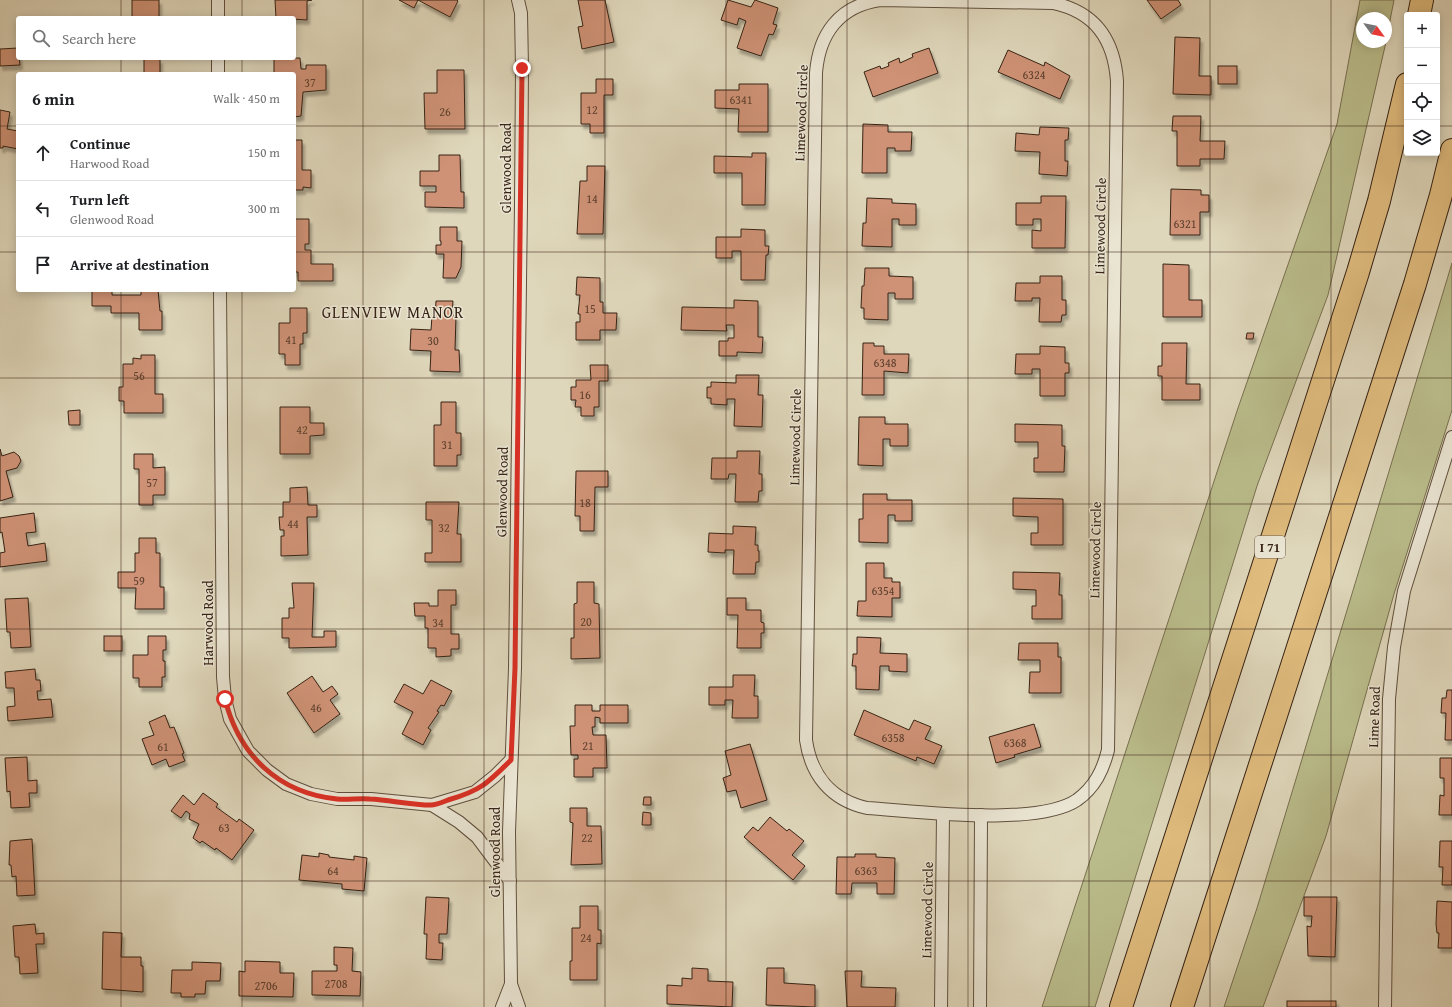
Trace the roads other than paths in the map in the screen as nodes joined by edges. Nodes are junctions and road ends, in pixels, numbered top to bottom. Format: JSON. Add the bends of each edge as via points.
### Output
{"nodes":[{"id":1,"x":218,"y":0,"type":"edge"},
{"id":2,"x":518,"y":0,"type":"edge"},
{"id":3,"x":1422,"y":0,"type":"edge"},
{"id":4,"x":1420,"y":12,"type":"edge"},
{"id":5,"x":218,"y":16,"type":"edge"},
{"id":6,"x":218,"y":60,"type":"edge"},
{"id":7,"x":218,"y":72,"type":"edge"},
{"id":8,"x":1404,"y":97,"type":"edge"},
{"id":9,"x":1452,"y":150,"type":"edge"},
{"id":10,"x":220,"y":292,"type":"edge"},
{"id":11,"x":1452,"y":437,"type":"edge"},
{"id":12,"x":511,"y":760,"type":"junction"},
{"id":13,"x":432,"y":805,"type":"junction"},
{"id":14,"x":943,"y":814,"type":"junction"},
{"id":15,"x":982,"y":814,"type":"junction"},
{"id":16,"x":510,"y":881,"type":"junction"},
{"id":17,"x":511,"y":984,"type":"junction"},
{"id":18,"x":502,"y":1007,"type":"edge"},
{"id":19,"x":519,"y":1007,"type":"edge"},
{"id":20,"x":941,"y":1007,"type":"edge"},
{"id":21,"x":980,"y":1007,"type":"edge"},
{"id":22,"x":1121,"y":1007,"type":"edge"},
{"id":23,"x":1182,"y":1007,"type":"edge"},
{"id":24,"x":1385,"y":1007,"type":"edge"}],
"edges":[{"from":1,"to":5,"type":"street"},
{"from":2,"to":12,"type":"street","name":"Glenwood Road","via":[[521,13],[522,60],[521,198],[515,668]]},
{"from":3,"to":4,"type":"highway"},
{"from":6,"to":7,"type":"street"},
{"from":8,"to":22,"type":"highway","number":"I 71","via":[[1379,201],[1358,272]]},
{"from":9,"to":23,"type":"highway","via":[[1415,284]]},
{"from":10,"to":13,"type":"street","name":"Harwood Road","via":[[223,677],[230,719],[257,761],[298,790],[337,799],[371,799]]},
{"from":11,"to":24,"type":"street","name":"Lime Road","via":[[1404,591],[1394,647],[1389,707]]},
{"from":12,"to":13,"type":"street","name":"Harwood Road","via":[[475,792]]},
{"from":12,"to":16,"type":"street","name":"Glenwood Road"},
{"from":13,"to":16,"type":"street","name":"Harwood Road","via":[[473,833]]},
{"from":14,"to":15,"type":"street","name":"Limewood Circle"},
{"from":14,"to":15,"type":"street","name":"Limewood Circle","via":[[867,808],[846,802],[824,785],[810,760],[806,740],[817,60],[823,39],[835,22],[855,7],[880,0],[1053,3],[1068,6],[1086,16],[1100,30],[1111,49],[1117,70],[1108,750],[1098,778],[1087,791],[1066,806],[1035,813]]},
{"from":14,"to":20,"type":"street","name":"Limewood Circle"},
{"from":15,"to":21,"type":"street"},
{"from":16,"to":17,"type":"street","name":"Glenwood Road"},
{"from":17,"to":18,"type":"street","name":"Glenwood Road"},
{"from":17,"to":19,"type":"street","name":"Glenwood Road"}]}
